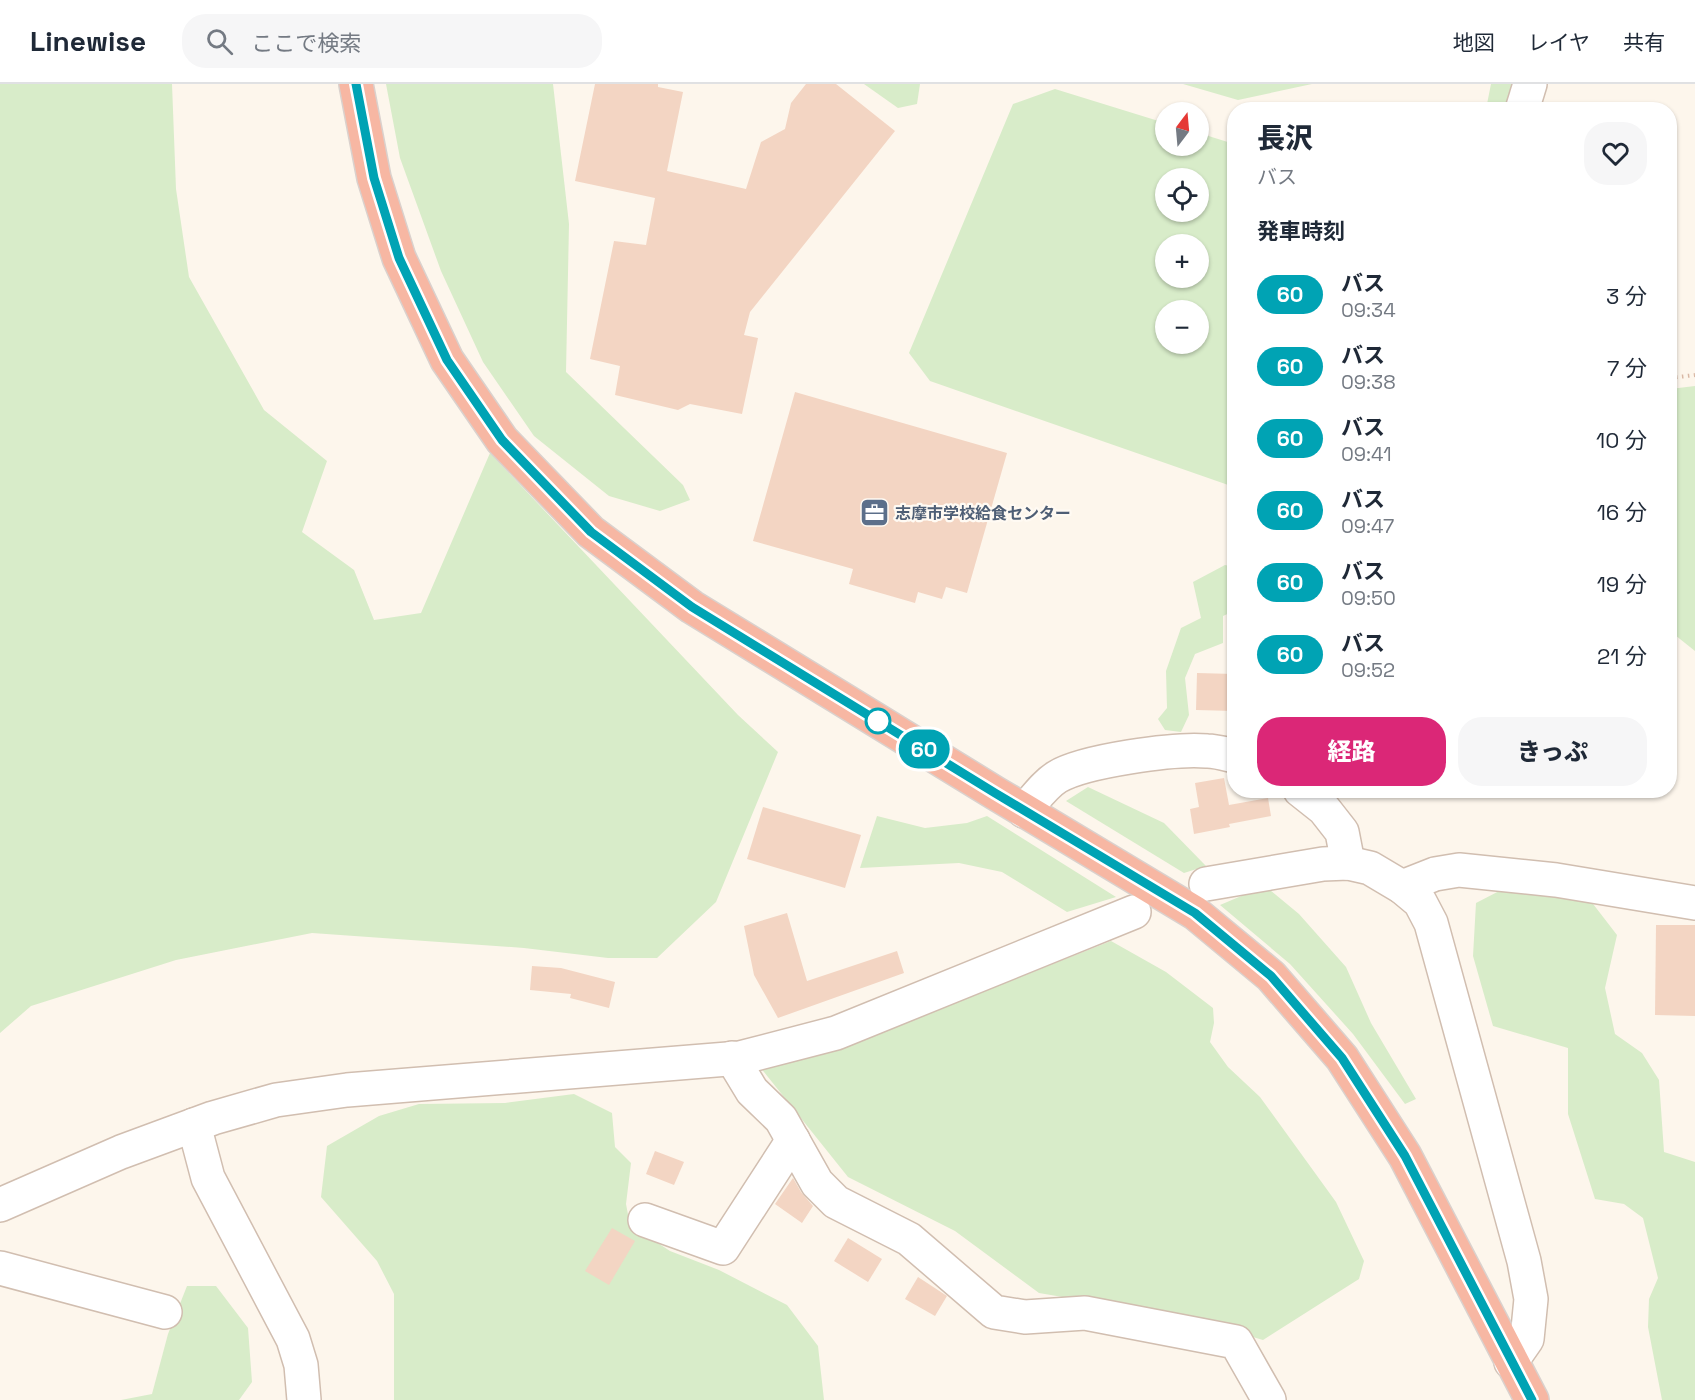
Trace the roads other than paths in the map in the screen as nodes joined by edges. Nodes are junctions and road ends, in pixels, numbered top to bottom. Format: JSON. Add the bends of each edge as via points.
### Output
{"nodes":[{"id":1,"x":356,"y":84,"type":"edge"},
{"id":2,"x":1530,"y":84,"type":"edge"},
{"id":3,"x":1524,"y":102,"type":"edge"},
{"id":4,"x":1227,"y":755,"type":"edge"},
{"id":5,"x":1320,"y":798,"type":"edge"},
{"id":6,"x":1024,"y":810,"type":"junction"},
{"id":7,"x":1348,"y":863,"type":"junction"},
{"id":8,"x":1206,"y":884,"type":"dead end"},
{"id":9,"x":1402,"y":887,"type":"junction"},
{"id":10,"x":1695,"y":903,"type":"edge"},
{"id":11,"x":1134,"y":912,"type":"dead end"},
{"id":12,"x":732,"y":1058,"type":"junction"},
{"id":13,"x":194,"y":1125,"type":"junction"},
{"id":14,"x":793,"y":1140,"type":"junction"},
{"id":15,"x":1,"y":1208,"type":"edge"},
{"id":16,"x":645,"y":1220,"type":"dead end"},
{"id":17,"x":0,"y":1268,"type":"edge"},
{"id":18,"x":165,"y":1312,"type":"dead end"},
{"id":19,"x":1511,"y":1362,"type":"junction"},
{"id":20,"x":304,"y":1400,"type":"edge"},
{"id":21,"x":1269,"y":1400,"type":"edge"},
{"id":22,"x":1532,"y":1400,"type":"edge"}],
"edges":[{"from":1,"to":6,"type":"highway","via":[[374,178],[399,258],[447,360],[502,440],[591,532],[692,607]]},
{"from":2,"to":3,"type":"street"},
{"from":4,"to":6,"type":"street","via":[[1167,752],[1073,770],[1056,777]]},
{"from":5,"to":7,"type":"street","via":[[1342,832]]},
{"from":6,"to":19,"type":"highway","via":[[1195,913],[1271,976],[1342,1058],[1405,1156]]},
{"from":7,"to":8,"type":"street"},
{"from":7,"to":9,"type":"street","via":[[1370,868]]},
{"from":9,"to":10,"type":"street","via":[[1435,874],[1459,870],[1556,880]]},
{"from":9,"to":19,"type":"street","via":[[1420,902],[1431,923],[1524,1261],[1531,1299],[1527,1339]]},
{"from":11,"to":12,"type":"street","via":[[836,1033]]},
{"from":12,"to":13,"type":"street","via":[[347,1090],[276,1100]]},
{"from":12,"to":14,"type":"street","via":[[752,1091],[781,1119]]},
{"from":13,"to":15,"type":"street","via":[[121,1152]]},
{"from":13,"to":20,"type":"street","via":[[208,1178],[294,1339]]},
{"from":14,"to":16,"type":"street","via":[[723,1248]]},
{"from":14,"to":21,"type":"street","via":[[817,1183],[836,1202],[909,1239],[994,1312],[1025,1317],[1085,1313],[1236,1342]]},
{"from":17,"to":18,"type":"street"},
{"from":19,"to":22,"type":"highway"}]}
